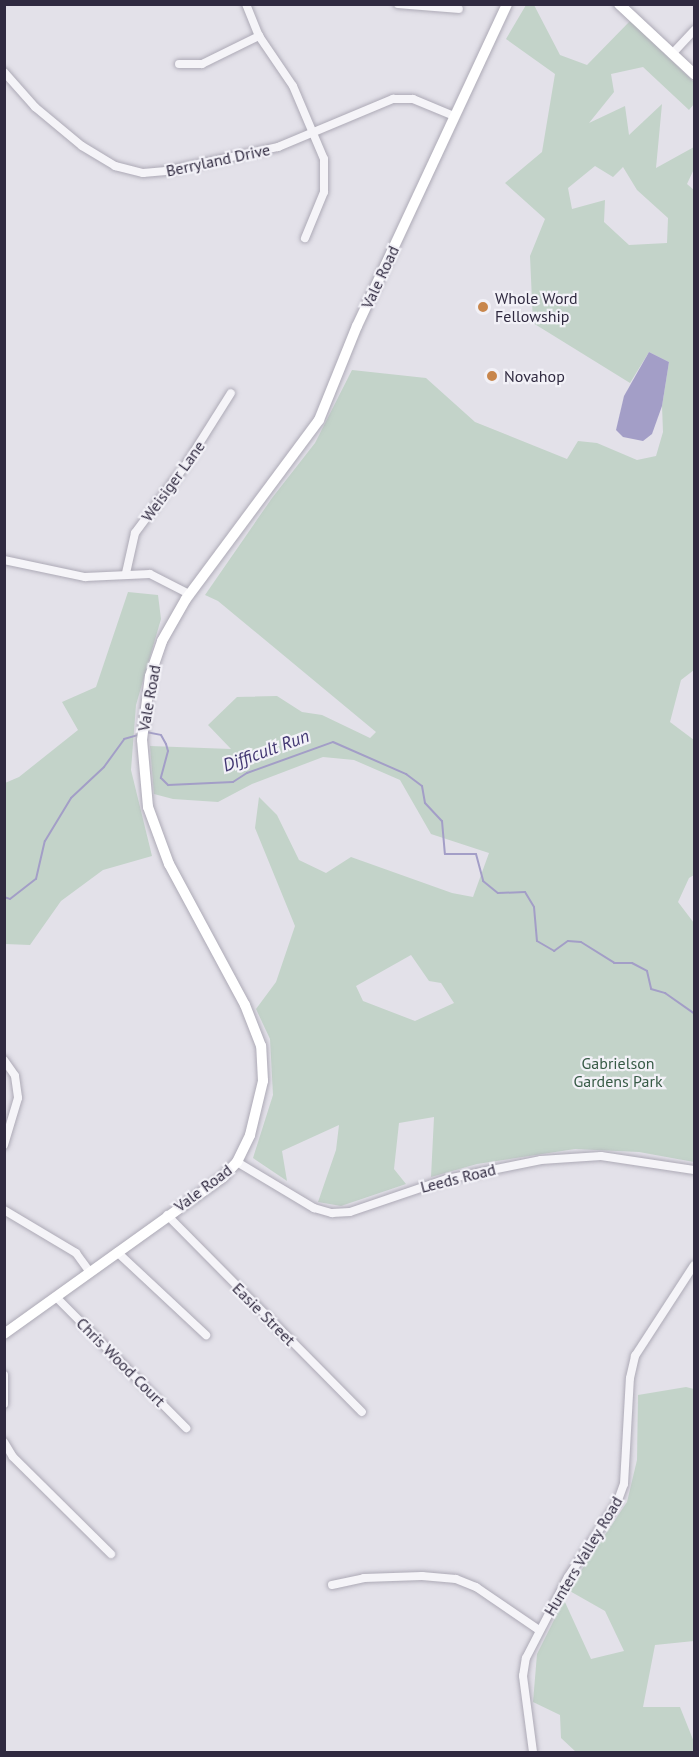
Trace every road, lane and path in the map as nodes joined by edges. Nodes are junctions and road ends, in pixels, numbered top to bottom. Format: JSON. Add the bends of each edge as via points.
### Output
{"nodes":[{"id":1,"x":246,"y":4,"type":"edge"},
{"id":2,"x":398,"y":4,"type":"edge"},
{"id":3,"x":507,"y":4,"type":"edge"},
{"id":4,"x":619,"y":4,"type":"edge"},
{"id":5,"x":459,"y":9,"type":"dead end"},
{"id":6,"x":694,"y":30,"type":"edge"},
{"id":7,"x":259,"y":36,"type":"junction"},
{"id":8,"x":672,"y":54,"type":"junction"},
{"id":9,"x":179,"y":64,"type":"dead end"},
{"id":10,"x":4,"y":72,"type":"edge"},
{"id":11,"x":694,"y":74,"type":"edge"},
{"id":12,"x":454,"y":116,"type":"junction"},
{"id":13,"x":316,"y":134,"type":"junction"},
{"id":14,"x":305,"y":238,"type":"dead end"},
{"id":15,"x":231,"y":393,"type":"dead end"},
{"id":16,"x":4,"y":560,"type":"edge"},
{"id":17,"x":126,"y":573,"type":"junction"},
{"id":18,"x":189,"y":594,"type":"junction"},
{"id":19,"x":4,"y":1060,"type":"edge"},
{"id":20,"x":4,"y":1145,"type":"edge"},
{"id":21,"x":237,"y":1162,"type":"junction"},
{"id":22,"x":694,"y":1170,"type":"edge"},
{"id":23,"x":4,"y":1210,"type":"edge"},
{"id":24,"x":167,"y":1215,"type":"junction"},
{"id":25,"x":117,"y":1252,"type":"junction"},
{"id":26,"x":694,"y":1265,"type":"edge"},
{"id":27,"x":90,"y":1272,"type":"junction"},
{"id":28,"x":56,"y":1297,"type":"junction"},
{"id":29,"x":4,"y":1334,"type":"edge"},
{"id":30,"x":206,"y":1335,"type":"dead end"},
{"id":31,"x":4,"y":1375,"type":"edge"},
{"id":32,"x":4,"y":1404,"type":"edge"},
{"id":33,"x":362,"y":1413,"type":"dead end"},
{"id":34,"x":186,"y":1428,"type":"dead end"},
{"id":35,"x":4,"y":1443,"type":"edge"},
{"id":36,"x":111,"y":1554,"type":"dead end"},
{"id":37,"x":332,"y":1585,"type":"dead end"},
{"id":38,"x":539,"y":1630,"type":"junction"},
{"id":39,"x":533,"y":1752,"type":"edge"}],
"edges":[{"from":1,"to":7,"type":"street"},
{"from":2,"to":5,"type":"street"},
{"from":3,"to":12,"type":"main road","name":"Vale Road"},
{"from":4,"to":8,"type":"main road"},
{"from":6,"to":8,"type":"street"},
{"from":7,"to":9,"type":"street","via":[[202,64]]},
{"from":7,"to":13,"type":"street","via":[[293,86]]},
{"from":8,"to":11,"type":"main road"},
{"from":10,"to":13,"type":"street","name":"Berryland Drive","via":[[35,107],[82,146],[109,164],[132,171],[166,171],[256,153]]},
{"from":12,"to":13,"type":"street","name":"Berryland Drive","via":[[413,99],[393,99],[373,104]]},
{"from":12,"to":18,"type":"main road","name":"Vale Road","via":[[357,326],[319,420]]},
{"from":13,"to":14,"type":"street","via":[[326,181]]},
{"from":15,"to":17,"type":"street","name":"Weisiger Lane","via":[[185,466],[135,533]]},
{"from":16,"to":17,"type":"street","via":[[85,577]]},
{"from":17,"to":18,"type":"street","via":[[158,576]]},
{"from":18,"to":21,"type":"main road","name":"Vale Road","via":[[155,659],[143,725],[142,768],[148,807],[161,846],[245,1005],[261,1046],[261,1098]]},
{"from":19,"to":20,"type":"street","via":[[15,1076],[18,1098]]},
{"from":21,"to":22,"type":"street","name":"Leeds Road","via":[[314,1208],[332,1213],[350,1212],[447,1179],[541,1160],[601,1156]]},
{"from":21,"to":24,"type":"main road","name":"Vale Road"},
{"from":23,"to":27,"type":"street","via":[[76,1253]]},
{"from":24,"to":25,"type":"main road","name":"Vale Road"},
{"from":24,"to":33,"type":"street","name":"Easie Street"},
{"from":25,"to":27,"type":"main road","name":"Vale Road"},
{"from":25,"to":30,"type":"street"},
{"from":26,"to":38,"type":"street","name":"Hunters Valley Road","via":[[635,1356],[630,1378],[624,1484],[617,1503],[568,1577]]},
{"from":27,"to":28,"type":"main road","name":"Vale Road"},
{"from":28,"to":29,"type":"main road","name":"Vale Road"},
{"from":28,"to":34,"type":"street","name":"Chris Wood Court"},
{"from":31,"to":32,"type":"street"},
{"from":35,"to":36,"type":"street"},
{"from":37,"to":38,"type":"street","via":[[364,1578],[456,1579],[476,1587]]},
{"from":38,"to":39,"type":"street","name":"Hunters Valley Road","via":[[524,1667]]}]}
